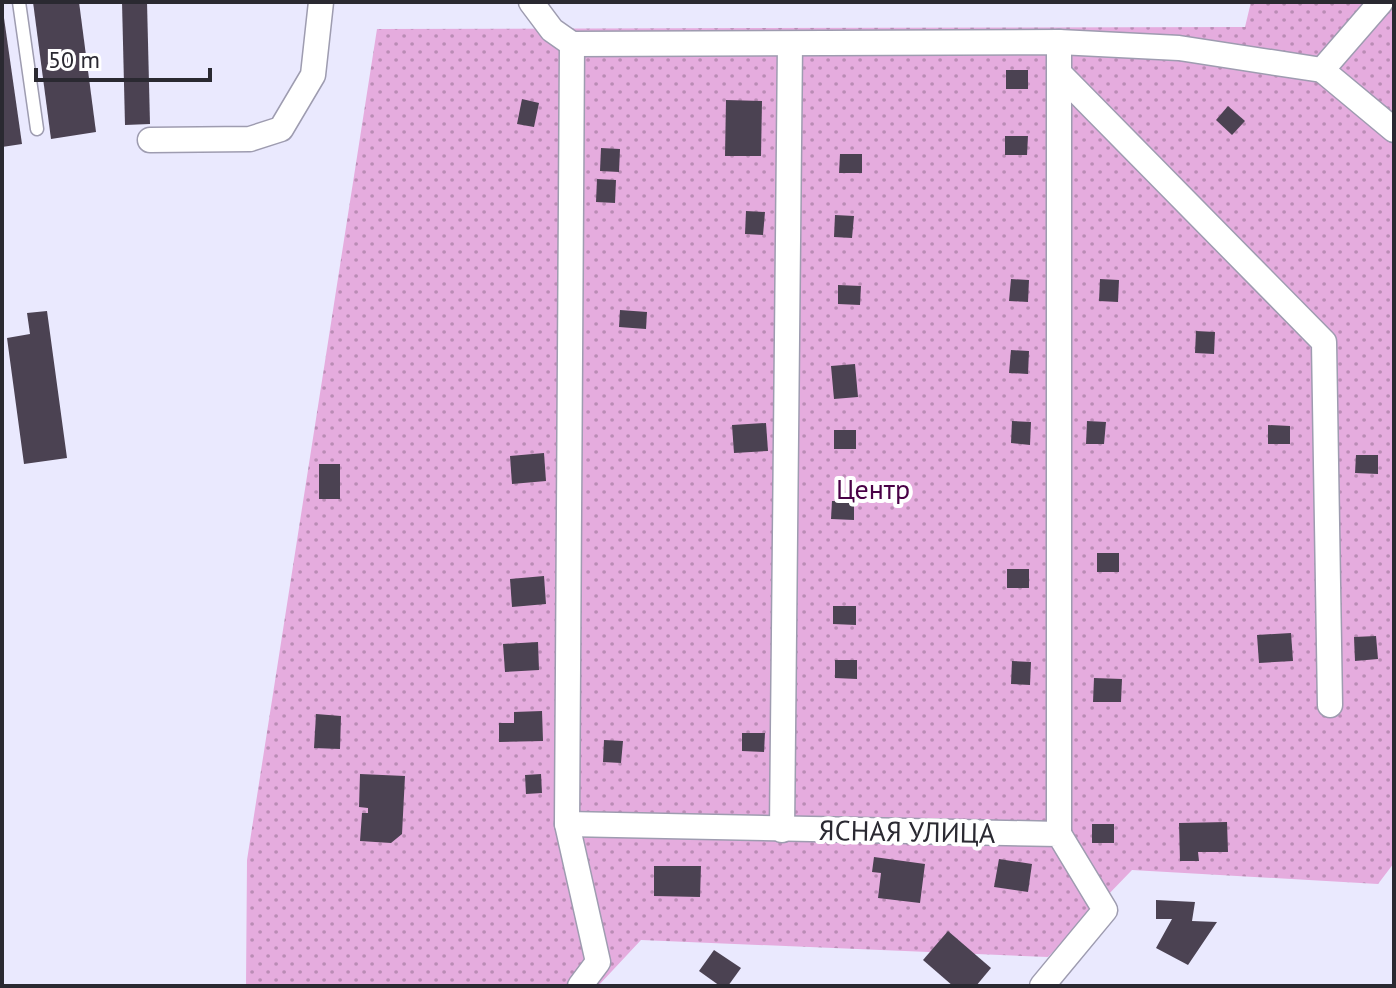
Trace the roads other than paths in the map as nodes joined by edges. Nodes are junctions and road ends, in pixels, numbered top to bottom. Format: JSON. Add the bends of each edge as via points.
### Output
{"nodes":[{"id":1,"x":19,"y":2,"type":"edge"},
{"id":2,"x":321,"y":2,"type":"edge"},
{"id":3,"x":531,"y":2,"type":"edge"},
{"id":4,"x":1381,"y":2,"type":"edge"},
{"id":5,"x":1059,"y":42,"type":"junction"},
{"id":6,"x":572,"y":44,"type":"junction"},
{"id":7,"x":790,"y":44,"type":"junction"},
{"id":8,"x":1322,"y":70,"type":"junction"},
{"id":9,"x":1060,"y":74,"type":"junction"},
{"id":10,"x":37,"y":129,"type":"dead end"},
{"id":11,"x":1394,"y":130,"type":"edge"},
{"id":12,"x":150,"y":140,"type":"dead end"},
{"id":13,"x":1330,"y":705,"type":"dead end"},
{"id":14,"x":567,"y":824,"type":"junction"},
{"id":15,"x":782,"y":830,"type":"junction"},
{"id":16,"x":1059,"y":834,"type":"junction"},
{"id":17,"x":580,"y":986,"type":"edge"},
{"id":18,"x":1042,"y":986,"type":"edge"}],
"edges":[{"from":1,"to":10,"type":"lane"},
{"from":2,"to":12,"type":"street","via":[[313,75],[281,129],[250,139]]},
{"from":3,"to":6,"type":"street","via":[[552,30]]},
{"from":4,"to":8,"type":"street"},
{"from":5,"to":7,"type":"street"},
{"from":5,"to":8,"type":"street","via":[[1179,48]]},
{"from":5,"to":9,"type":"street"},
{"from":6,"to":7,"type":"street"},
{"from":6,"to":14,"type":"street"},
{"from":7,"to":15,"type":"street"},
{"from":8,"to":11,"type":"street"},
{"from":9,"to":13,"type":"street","via":[[1324,342]]},
{"from":9,"to":16,"type":"street"},
{"from":14,"to":15,"type":"street","name":"ЯСНАЯ УЛИЦА"},
{"from":14,"to":17,"type":"street","via":[[598,962]]},
{"from":15,"to":16,"type":"street","name":"ЯСНАЯ УЛИЦА"},
{"from":16,"to":18,"type":"street","via":[[1105,910]]}]}
